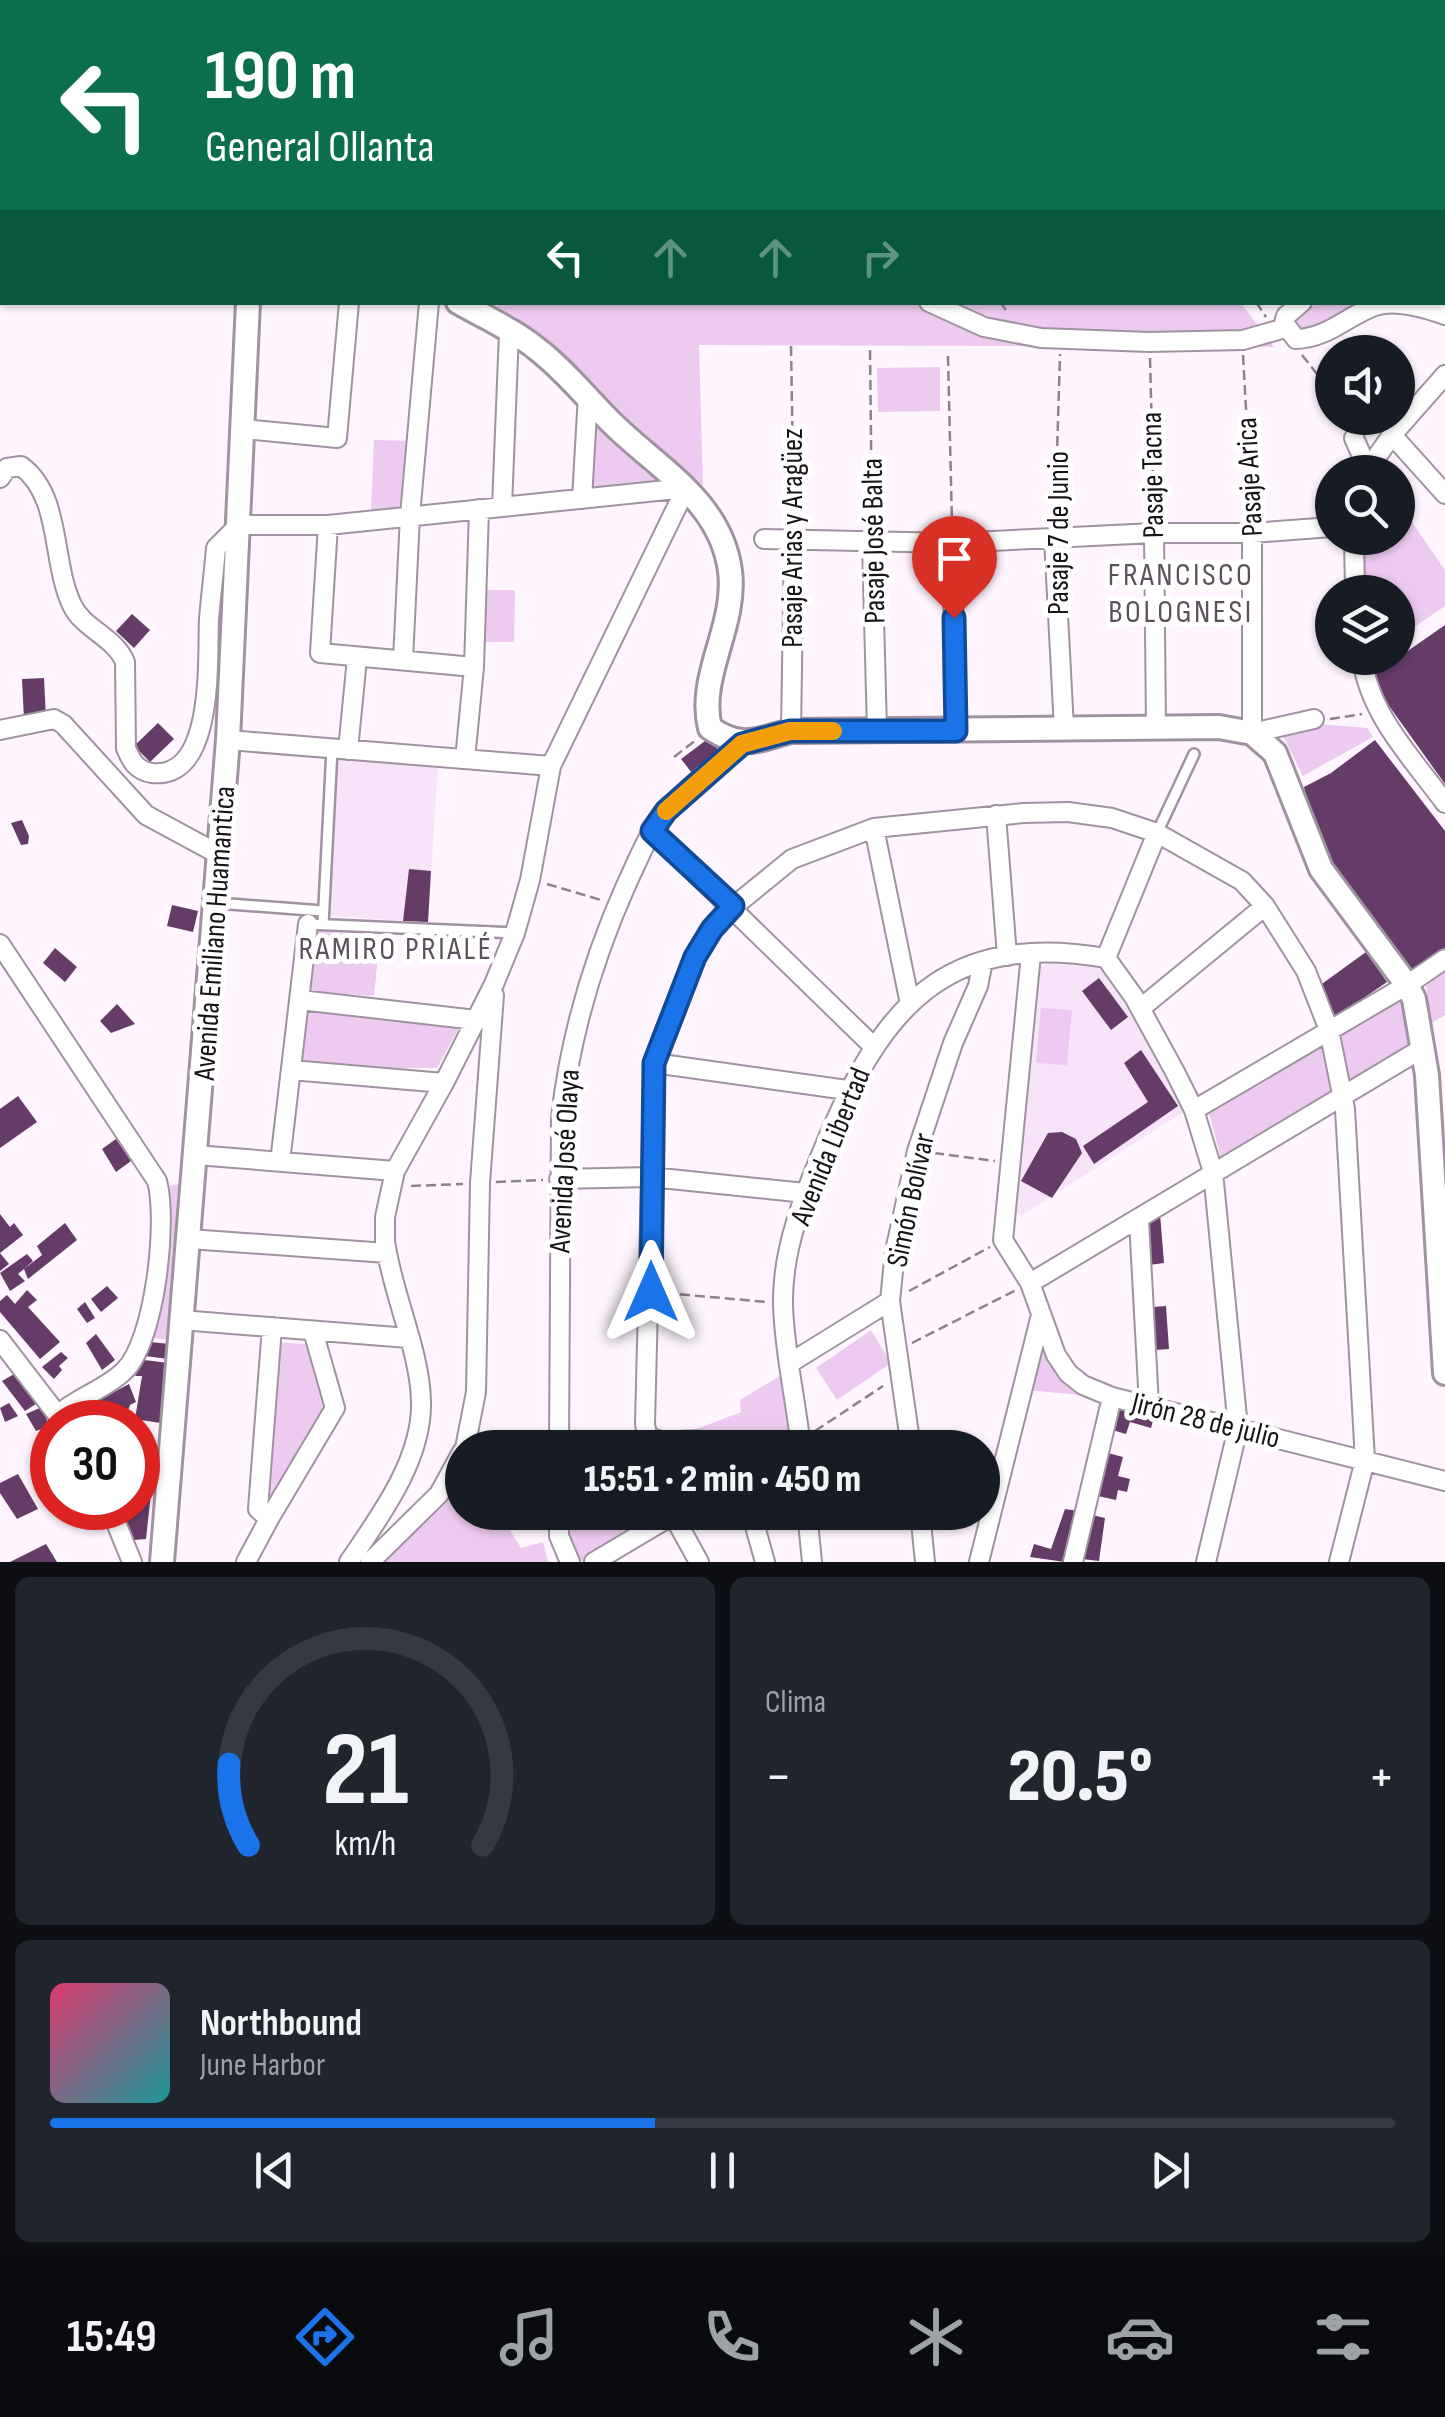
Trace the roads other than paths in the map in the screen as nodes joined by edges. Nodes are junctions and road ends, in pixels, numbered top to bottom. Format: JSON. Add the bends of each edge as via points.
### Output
{"nodes":[{"id":1,"x":248,"y":305,"type":"edge"},
{"id":2,"x":348,"y":305,"type":"edge"},
{"id":3,"x":429,"y":305,"type":"edge"},
{"id":4,"x":463,"y":305,"type":"edge"},
{"id":5,"x":935,"y":305,"type":"edge"},
{"id":6,"x":1299,"y":305,"type":"edge"},
{"id":7,"x":1385,"y":305,"type":"edge"},
{"id":8,"x":1396,"y":305,"type":"edge"},
{"id":9,"x":1445,"y":315,"type":"edge"},
{"id":10,"x":1285,"y":328,"type":"junction"},
{"id":11,"x":509,"y":332,"type":"junction"},
{"id":12,"x":1445,"y":375,"type":"edge"},
{"id":13,"x":588,"y":395,"type":"junction"},
{"id":14,"x":1415,"y":408,"type":"edge"},
{"id":15,"x":244,"y":429,"type":"junction"},
{"id":16,"x":1393,"y":435,"type":"edge"},
{"id":17,"x":1354,"y":438,"type":"dead end"},
{"id":18,"x":1361,"y":455,"type":"edge"},
{"id":19,"x":0,"y":478,"type":"edge"},
{"id":20,"x":686,"y":488,"type":"junction"},
{"id":21,"x":1445,"y":494,"type":"edge"},
{"id":22,"x":582,"y":499,"type":"junction"},
{"id":23,"x":502,"y":507,"type":"junction"},
{"id":24,"x":479,"y":509,"type":"junction"},
{"id":25,"x":410,"y":516,"type":"junction"},
{"id":26,"x":328,"y":524,"type":"junction"},
{"id":27,"x":240,"y":525,"type":"junction"},
{"id":28,"x":1315,"y":528,"type":"edge"},
{"id":29,"x":1154,"y":533,"type":"junction"},
{"id":30,"x":1252,"y":533,"type":"junction"},
{"id":31,"x":1054,"y":538,"type":"junction"},
{"id":32,"x":764,"y":539,"type":"dead end"},
{"id":33,"x":794,"y":540,"type":"junction"},
{"id":34,"x":872,"y":542,"type":"junction"},
{"id":35,"x":952,"y":542,"type":"junction"},
{"id":36,"x":357,"y":658,"type":"junction"},
{"id":37,"x":403,"y":660,"type":"junction"},
{"id":38,"x":474,"y":666,"type":"junction"},
{"id":39,"x":1365,"y":675,"type":"edge"},
{"id":40,"x":1314,"y":720,"type":"road end"},
{"id":41,"x":1156,"y":727,"type":"junction"},
{"id":42,"x":0,"y":730,"type":"edge"},
{"id":43,"x":877,"y":730,"type":"junction"},
{"id":44,"x":1064,"y":730,"type":"junction"},
{"id":45,"x":790,"y":731,"type":"junction"},
{"id":46,"x":956,"y":731,"type":"junction"},
{"id":47,"x":1252,"y":733,"type":"junction"},
{"id":48,"x":228,"y":740,"type":"junction"},
{"id":49,"x":742,"y":744,"type":"junction"},
{"id":50,"x":340,"y":749,"type":"junction"},
{"id":51,"x":1194,"y":754,"type":"dead end"},
{"id":52,"x":465,"y":759,"type":"junction"},
{"id":53,"x":551,"y":766,"type":"junction"},
{"id":54,"x":1445,"y":803,"type":"edge"},
{"id":55,"x":996,"y":815,"type":"junction"},
{"id":56,"x":874,"y":828,"type":"junction"},
{"id":57,"x":652,"y":831,"type":"junction"},
{"id":58,"x":1158,"y":833,"type":"junction"},
{"id":59,"x":220,"y":855,"type":"junction"},
{"id":60,"x":217,"y":903,"type":"junction"},
{"id":61,"x":733,"y":906,"type":"junction"},
{"id":62,"x":1264,"y":906,"type":"junction"},
{"id":63,"x":324,"y":910,"type":"junction"},
{"id":64,"x":315,"y":924,"type":"junction"},
{"id":65,"x":515,"y":933,"type":"junction"},
{"id":66,"x":0,"y":944,"type":"edge"},
{"id":67,"x":1031,"y":954,"type":"junction"},
{"id":68,"x":1007,"y":956,"type":"junction"},
{"id":69,"x":1106,"y":958,"type":"junction"},
{"id":70,"x":1445,"y":959,"type":"edge"},
{"id":71,"x":984,"y":960,"type":"junction"},
{"id":72,"x":494,"y":984,"type":"junction"},
{"id":73,"x":1407,"y":985,"type":"junction"},
{"id":74,"x":300,"y":1000,"type":"junction"},
{"id":75,"x":910,"y":1004,"type":"junction"},
{"id":76,"x":1141,"y":1008,"type":"junction"},
{"id":77,"x":476,"y":1020,"type":"junction"},
{"id":78,"x":1329,"y":1030,"type":"junction"},
{"id":79,"x":873,"y":1046,"type":"junction"},
{"id":80,"x":1423,"y":1048,"type":"junction"},
{"id":81,"x":654,"y":1063,"type":"junction"},
{"id":82,"x":291,"y":1070,"type":"junction"},
{"id":83,"x":444,"y":1084,"type":"junction"},
{"id":84,"x":847,"y":1090,"type":"junction"},
{"id":85,"x":1342,"y":1097,"type":"junction"},
{"id":86,"x":1194,"y":1110,"type":"junction"},
{"id":87,"x":196,"y":1155,"type":"junction"},
{"id":88,"x":280,"y":1162,"type":"junction"},
{"id":89,"x":395,"y":1171,"type":"junction"},
{"id":90,"x":1213,"y":1176,"type":"junction"},
{"id":91,"x":651,"y":1177,"type":"junction"},
{"id":92,"x":559,"y":1179,"type":"junction"},
{"id":93,"x":805,"y":1193,"type":"junction"},
{"id":94,"x":1440,"y":1193,"type":"edge"},
{"id":95,"x":1139,"y":1220,"type":"junction"},
{"id":96,"x":189,"y":1239,"type":"junction"},
{"id":97,"x":386,"y":1253,"type":"junction"},
{"id":98,"x":1030,"y":1282,"type":"junction"},
{"id":99,"x":890,"y":1301,"type":"junction"},
{"id":100,"x":1042,"y":1314,"type":"junction"},
{"id":101,"x":182,"y":1320,"type":"junction"},
{"id":102,"x":272,"y":1327,"type":"junction"},
{"id":103,"x":313,"y":1331,"type":"junction"},
{"id":104,"x":408,"y":1338,"type":"junction"},
{"id":105,"x":0,"y":1340,"type":"edge"},
{"id":106,"x":790,"y":1363,"type":"junction"},
{"id":107,"x":1445,"y":1372,"type":"edge"},
{"id":108,"x":1112,"y":1397,"type":"junction"},
{"id":109,"x":47,"y":1400,"type":"edge"},
{"id":110,"x":86,"y":1400,"type":"edge"},
{"id":111,"x":1148,"y":1405,"type":"junction"},
{"id":112,"x":1238,"y":1428,"type":"junction"},
{"id":113,"x":468,"y":1430,"type":"edge"},
{"id":114,"x":559,"y":1430,"type":"edge"},
{"id":115,"x":646,"y":1430,"type":"edge"},
{"id":116,"x":798,"y":1430,"type":"edge"},
{"id":117,"x":909,"y":1430,"type":"edge"},
{"id":118,"x":1364,"y":1460,"type":"junction"},
{"id":119,"x":1445,"y":1481,"type":"edge"},
{"id":120,"x":445,"y":1483,"type":"edge"},
{"id":121,"x":269,"y":1519,"type":"junction"},
{"id":122,"x":119,"y":1530,"type":"edge"},
{"id":123,"x":559,"y":1530,"type":"edge"},
{"id":124,"x":648,"y":1530,"type":"edge"},
{"id":125,"x":683,"y":1530,"type":"edge"},
{"id":126,"x":756,"y":1530,"type":"edge"},
{"id":127,"x":809,"y":1530,"type":"edge"},
{"id":128,"x":922,"y":1530,"type":"edge"},
{"id":129,"x":132,"y":1562,"type":"edge"},
{"id":130,"x":162,"y":1562,"type":"edge"},
{"id":131,"x":246,"y":1562,"type":"edge"},
{"id":132,"x":349,"y":1562,"type":"edge"},
{"id":133,"x":370,"y":1562,"type":"edge"},
{"id":134,"x":570,"y":1562,"type":"edge"},
{"id":135,"x":594,"y":1562,"type":"edge"},
{"id":136,"x":699,"y":1562,"type":"edge"},
{"id":137,"x":764,"y":1562,"type":"edge"},
{"id":138,"x":812,"y":1562,"type":"edge"},
{"id":139,"x":925,"y":1562,"type":"edge"},
{"id":140,"x":978,"y":1562,"type":"edge"},
{"id":141,"x":1072,"y":1562,"type":"edge"},
{"id":142,"x":1206,"y":1562,"type":"edge"},
{"id":143,"x":1340,"y":1562,"type":"edge"}],
"edges":[{"from":1,"to":15,"type":"street","name":"Avenida Emiliano Huamantica"},
{"from":2,"to":15,"type":"street","via":[[337,438]]},
{"from":3,"to":25,"type":"street"},
{"from":4,"to":11,"type":"street"},
{"from":5,"to":10,"type":"street","via":[[984,328],[1041,338],[1242,340]]},
{"from":6,"to":10,"type":"street","via":[[1286,316]]},
{"from":7,"to":10,"type":"street","via":[[1311,338],[1296,339]]},
{"from":8,"to":9,"type":"street"},
{"from":11,"to":13,"type":"street","via":[[536,347]]},
{"from":11,"to":23,"type":"street"},
{"from":12,"to":14,"type":"street"},
{"from":13,"to":20,"type":"street"},
{"from":13,"to":22,"type":"street"},
{"from":15,"to":27,"type":"street","name":"Avenida Emiliano Huamantica"},
{"from":16,"to":21,"type":"street"},
{"from":17,"to":18,"type":"street"},
{"from":19,"to":27,"type":"street","via":[[20,466],[44,492],[74,609],[125,662],[126,748],[130,760],[148,772],[173,769],[199,734],[216,548]]},
{"from":20,"to":22,"type":"street"},
{"from":20,"to":49,"type":"street","via":[[724,539],[730,572],[726,627],[705,708],[710,728]]},
{"from":20,"to":53,"type":"street"},
{"from":22,"to":23,"type":"street"},
{"from":23,"to":24,"type":"street"},
{"from":24,"to":25,"type":"street"},
{"from":24,"to":38,"type":"street"},
{"from":25,"to":26,"type":"street"},
{"from":25,"to":37,"type":"street"},
{"from":26,"to":27,"type":"street"},
{"from":26,"to":36,"type":"street","via":[[320,653]]},
{"from":27,"to":48,"type":"street","name":"Avenida Emiliano Huamantica"},
{"from":28,"to":30,"type":"street"},
{"from":29,"to":30,"type":"street"},
{"from":29,"to":31,"type":"street"},
{"from":29,"to":41,"type":"street","name":"Pasaje Tacna"},
{"from":30,"to":47,"type":"street","name":"Pasaje Arica"},
{"from":31,"to":35,"type":"street"},
{"from":31,"to":44,"type":"street","name":"Pasaje 7 de Junio"},
{"from":32,"to":33,"type":"street"},
{"from":33,"to":34,"type":"street"},
{"from":33,"to":45,"type":"street","name":"Pasaje Arias y Aragüez"},
{"from":34,"to":35,"type":"street"},
{"from":34,"to":43,"type":"street","name":"Pasaje José Balta"},
{"from":35,"to":46,"type":"street"},
{"from":36,"to":37,"type":"street"},
{"from":36,"to":50,"type":"street"},
{"from":37,"to":38,"type":"street"},
{"from":38,"to":52,"type":"street"},
{"from":39,"to":54,"type":"street","via":[[1378,710]]},
{"from":40,"to":47,"type":"street"},
{"from":41,"to":44,"type":"street"},
{"from":41,"to":47,"type":"street"},
{"from":42,"to":59,"type":"street","via":[[54,719],[63,724],[146,815]]},
{"from":43,"to":45,"type":"street"},
{"from":43,"to":46,"type":"street"},
{"from":44,"to":46,"type":"street"},
{"from":45,"to":49,"type":"street"},
{"from":47,"to":73,"type":"street","via":[[1284,769],[1321,870]]},
{"from":48,"to":50,"type":"street"},
{"from":48,"to":59,"type":"street","name":"Avenida Emiliano Huamantica"},
{"from":49,"to":57,"type":"street","name":"Avenida José Olaya"},
{"from":50,"to":52,"type":"street"},
{"from":50,"to":63,"type":"lane"},
{"from":51,"to":58,"type":"lane"},
{"from":52,"to":53,"type":"street"},
{"from":53,"to":65,"type":"street"},
{"from":55,"to":56,"type":"street"},
{"from":55,"to":58,"type":"street","via":[[1068,812]]},
{"from":55,"to":68,"type":"street"},
{"from":56,"to":61,"type":"street","via":[[792,859]]},
{"from":56,"to":75,"type":"street"},
{"from":57,"to":61,"type":"street"},
{"from":57,"to":92,"type":"street","name":"Avenida José Olaya","via":[[579,1009],[566,1068]]},
{"from":58,"to":62,"type":"street","via":[[1242,881]]},
{"from":58,"to":69,"type":"street"},
{"from":59,"to":60,"type":"street","name":"Avenida Emiliano Huamantica"},
{"from":60,"to":63,"type":"lane"},
{"from":60,"to":87,"type":"street","name":"Avenida Emiliano Huamantica"},
{"from":61,"to":79,"type":"street"},
{"from":61,"to":81,"type":"street","via":[[695,957]]},
{"from":62,"to":76,"type":"street"},
{"from":62,"to":78,"type":"street","via":[[1306,970]]},
{"from":63,"to":64,"type":"lane"},
{"from":64,"to":65,"type":"lane"},
{"from":64,"to":74,"type":"street"},
{"from":65,"to":72,"type":"street"},
{"from":66,"to":110,"type":"street","via":[[162,1198],[157,1273],[135,1357]]},
{"from":67,"to":68,"type":"street","name":"Avenida Libertad"},
{"from":67,"to":69,"type":"street","name":"Avenida Libertad"},
{"from":67,"to":98,"type":"street","name":"Jirón 28 de julio","via":[[1004,1240]]},
{"from":68,"to":71,"type":"street","name":"Avenida Libertad"},
{"from":69,"to":76,"type":"street"},
{"from":70,"to":73,"type":"street"},
{"from":71,"to":75,"type":"street","name":"Avenida Libertad","via":[[954,970]]},
{"from":71,"to":99,"type":"street","name":"Simón Bolívar","via":[[917,1151]]},
{"from":72,"to":77,"type":"street"},
{"from":72,"to":113,"type":"street","via":[[480,1183],[476,1392]]},
{"from":73,"to":78,"type":"street"},
{"from":73,"to":80,"type":"street"},
{"from":74,"to":77,"type":"street"},
{"from":74,"to":82,"type":"street"},
{"from":75,"to":79,"type":"street","name":"Avenida Libertad"},
{"from":76,"to":86,"type":"street"},
{"from":77,"to":83,"type":"street"},
{"from":78,"to":85,"type":"street"},
{"from":78,"to":86,"type":"street"},
{"from":79,"to":84,"type":"street","name":"Avenida Libertad"},
{"from":80,"to":85,"type":"street"},
{"from":80,"to":94,"type":"street"},
{"from":81,"to":84,"type":"street"},
{"from":81,"to":91,"type":"street"},
{"from":82,"to":83,"type":"street"},
{"from":82,"to":88,"type":"street"},
{"from":83,"to":89,"type":"street"},
{"from":84,"to":93,"type":"street","name":"Avenida Libertad"},
{"from":85,"to":90,"type":"street"},
{"from":85,"to":118,"type":"street"},
{"from":86,"to":90,"type":"street"},
{"from":87,"to":88,"type":"street"},
{"from":87,"to":96,"type":"street","name":"Avenida Emiliano Huamantica"},
{"from":88,"to":89,"type":"street"},
{"from":89,"to":97,"type":"street"},
{"from":90,"to":95,"type":"street"},
{"from":90,"to":112,"type":"street"},
{"from":91,"to":92,"type":"street"},
{"from":91,"to":93,"type":"street"},
{"from":91,"to":115,"type":"street"},
{"from":92,"to":114,"type":"street","name":"Avenida José Olaya"},
{"from":93,"to":106,"type":"street","name":"Avenida Libertad","via":[[788,1251],[783,1303]]},
{"from":94,"to":107,"type":"street"},
{"from":95,"to":98,"type":"street"},
{"from":95,"to":111,"type":"street"},
{"from":96,"to":97,"type":"street"},
{"from":96,"to":101,"type":"street","name":"Avenida Emiliano Huamantica"},
{"from":97,"to":104,"type":"street"},
{"from":98,"to":100,"type":"street","name":"Jirón 28 de julio"},
{"from":99,"to":106,"type":"street"},
{"from":99,"to":117,"type":"street","name":"Simón Bolívar"},
{"from":100,"to":108,"type":"street","name":"Jirón 28 de julio","via":[[1068,1372]]},
{"from":100,"to":140,"type":"street"},
{"from":101,"to":102,"type":"street"},
{"from":101,"to":130,"type":"street","name":"Avenida Emiliano Huamantica"},
{"from":102,"to":103,"type":"street"},
{"from":102,"to":121,"type":"street","via":[[258,1509]]},
{"from":103,"to":104,"type":"street"},
{"from":103,"to":121,"type":"street","via":[[335,1408]]},
{"from":104,"to":132,"type":"street","via":[[421,1400],[417,1442]]},
{"from":105,"to":109,"type":"street"},
{"from":106,"to":116,"type":"street","name":"Avenida Libertad"},
{"from":108,"to":111,"type":"street","name":"Jirón 28 de julio"},
{"from":108,"to":141,"type":"street"},
{"from":111,"to":112,"type":"street","name":"Jirón 28 de julio"},
{"from":112,"to":118,"type":"street","name":"Jirón 28 de julio"},
{"from":112,"to":142,"type":"street"},
{"from":118,"to":119,"type":"street","name":"Jirón 28 de julio"},
{"from":118,"to":143,"type":"street"},
{"from":120,"to":133,"type":"street"},
{"from":121,"to":131,"type":"street"},
{"from":122,"to":129,"type":"street"},
{"from":123,"to":134,"type":"street"},
{"from":124,"to":135,"type":"street"},
{"from":125,"to":136,"type":"street"},
{"from":126,"to":137,"type":"street"},
{"from":127,"to":138,"type":"street"},
{"from":128,"to":139,"type":"street"}]}
